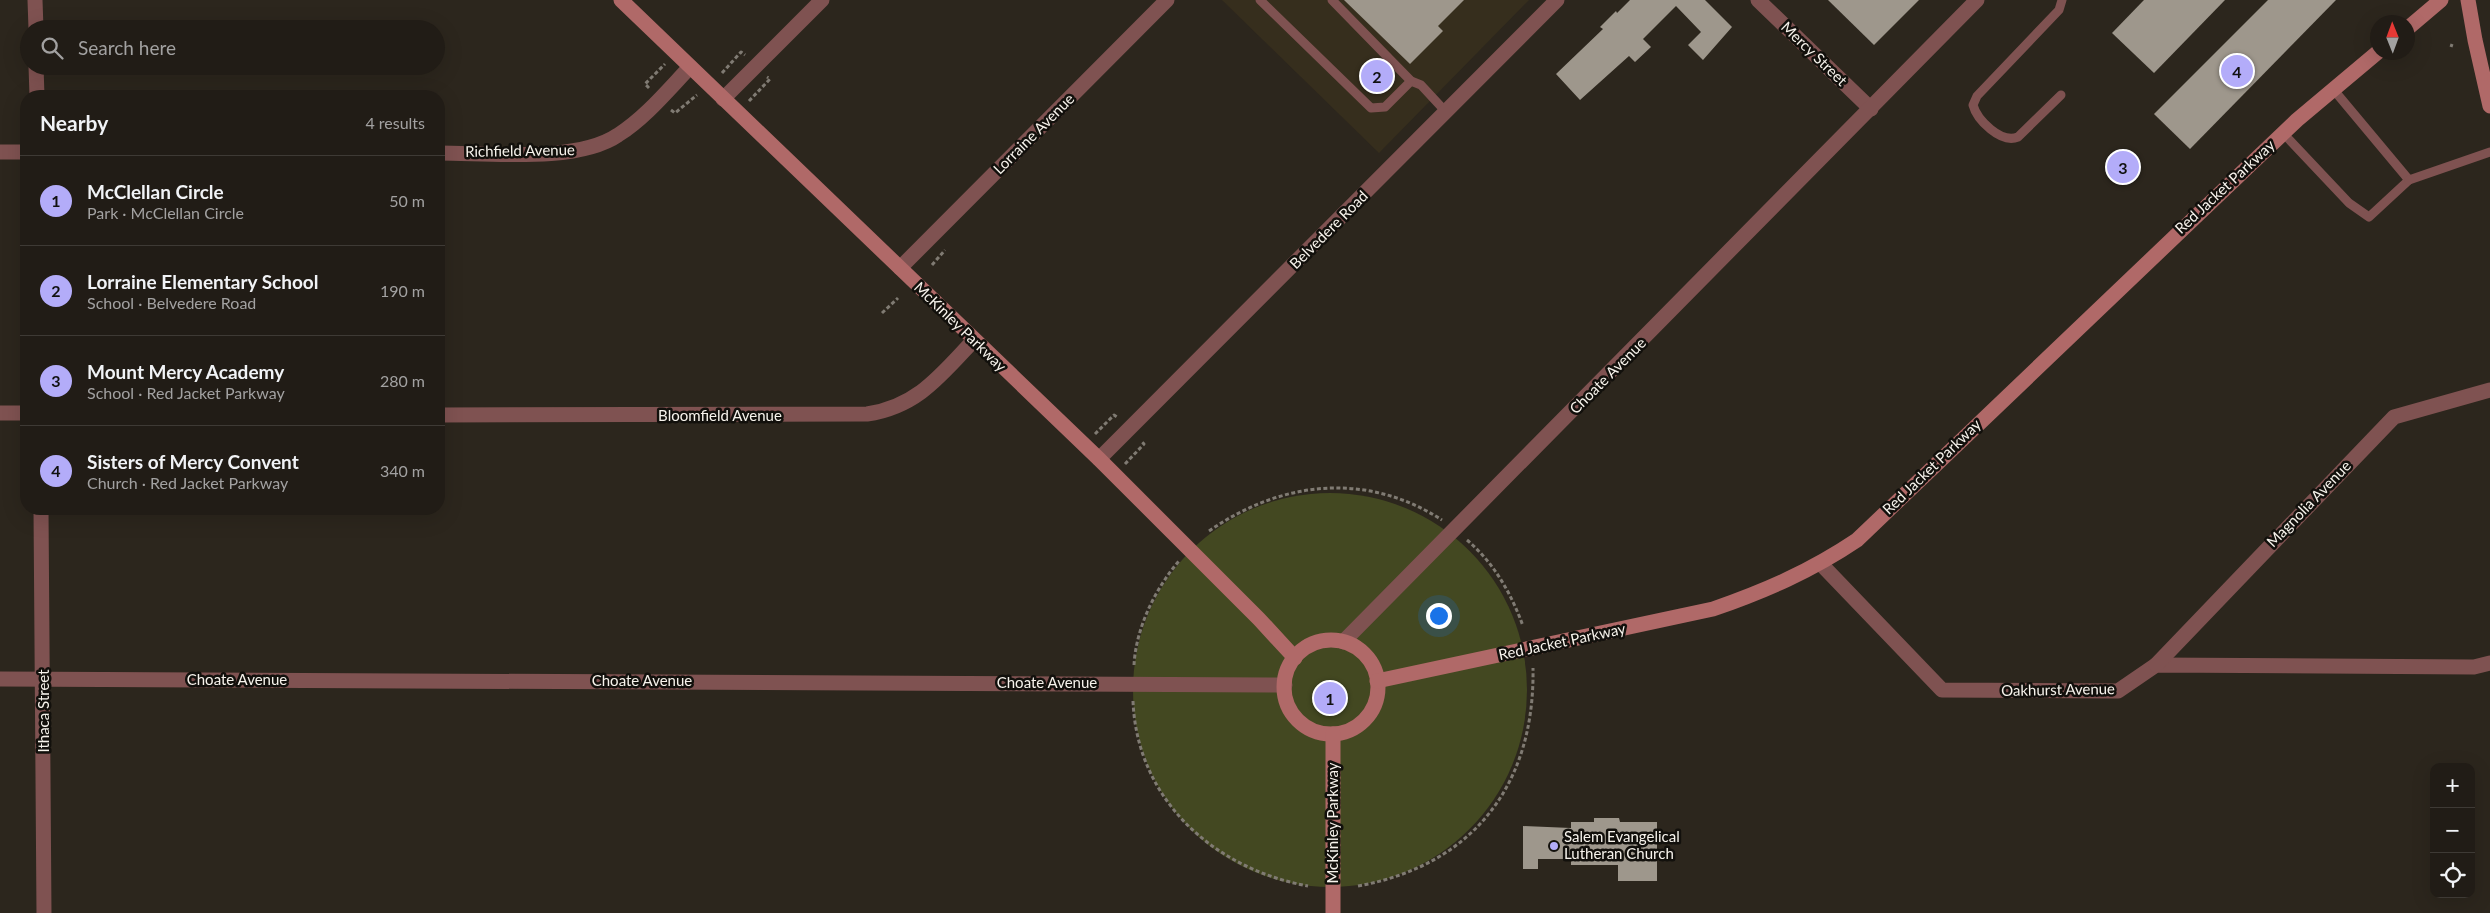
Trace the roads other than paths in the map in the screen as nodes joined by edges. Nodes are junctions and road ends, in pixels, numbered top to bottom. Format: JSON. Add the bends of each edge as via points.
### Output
{"nodes":[{"id":1,"x":35,"y":0,"type":"edge"},
{"id":2,"x":621,"y":0,"type":"edge"},
{"id":3,"x":822,"y":0,"type":"edge"},
{"id":4,"x":1167,"y":0,"type":"edge"},
{"id":5,"x":1260,"y":0,"type":"edge"},
{"id":6,"x":1332,"y":0,"type":"edge"},
{"id":7,"x":1557,"y":0,"type":"edge"},
{"id":8,"x":1758,"y":0,"type":"edge"},
{"id":9,"x":1977,"y":0,"type":"edge"},
{"id":10,"x":2062,"y":0,"type":"edge"},
{"id":11,"x":2441,"y":0,"type":"edge"},
{"id":12,"x":2468,"y":0,"type":"edge"},
{"id":13,"x":36,"y":20,"type":"edge"},
{"id":14,"x":2415,"y":22,"type":"edge"},
{"id":15,"x":2370,"y":59,"type":"edge"},
{"id":16,"x":690,"y":67,"type":"junction"},
{"id":17,"x":36,"y":75,"type":"edge"},
{"id":18,"x":1412,"y":81,"type":"junction"},
{"id":19,"x":2333,"y":89,"type":"junction"},
{"id":20,"x":37,"y":90,"type":"edge"},
{"id":21,"x":2061,"y":95,"type":"dead end"},
{"id":22,"x":723,"y":99,"type":"junction"},
{"id":23,"x":2490,"y":106,"type":"edge"},
{"id":24,"x":1871,"y":109,"type":"junction"},
{"id":25,"x":1446,"y":112,"type":"junction"},
{"id":26,"x":2283,"y":133,"type":"junction"},
{"id":27,"x":0,"y":152,"type":"edge"},
{"id":28,"x":20,"y":152,"type":"edge"},
{"id":29,"x":2490,"y":152,"type":"edge"},
{"id":30,"x":445,"y":153,"type":"edge"},
{"id":31,"x":2409,"y":180,"type":"junction"},
{"id":32,"x":900,"y":268,"type":"junction"},
{"id":33,"x":974,"y":340,"type":"junction"},
{"id":34,"x":2490,"y":390,"type":"edge"},
{"id":35,"x":0,"y":413,"type":"edge"},
{"id":36,"x":20,"y":413,"type":"edge"},
{"id":37,"x":445,"y":415,"type":"edge"},
{"id":38,"x":1099,"y":459,"type":"junction"},
{"id":39,"x":41,"y":515,"type":"edge"},
{"id":40,"x":1821,"y":564,"type":"junction"},
{"id":41,"x":1343,"y":642,"type":"junction"},
{"id":42,"x":1295,"y":658,"type":"junction"},
{"id":43,"x":2490,"y":663,"type":"edge"},
{"id":44,"x":2156,"y":665,"type":"junction"},
{"id":45,"x":0,"y":679,"type":"edge"},
{"id":46,"x":44,"y":679,"type":"junction"},
{"id":47,"x":1377,"y":681,"type":"junction"},
{"id":48,"x":1285,"y":686,"type":"junction"},
{"id":49,"x":1333,"y":734,"type":"junction"},
{"id":50,"x":44,"y":913,"type":"edge"},
{"id":51,"x":1333,"y":913,"type":"edge"}],
"edges":[{"from":1,"to":13,"type":"street"},
{"from":2,"to":16,"type":"street","name":"McKinley Parkway"},
{"from":3,"to":22,"type":"street"},
{"from":4,"to":32,"type":"street","name":"Lorraine Avenue"},
{"from":5,"to":18,"type":"lane","via":[[1371,108],[1385,107]]},
{"from":6,"to":18,"type":"lane"},
{"from":7,"to":25,"type":"street","name":"Belvedere Road"},
{"from":8,"to":24,"type":"street","name":"Mercy Street"},
{"from":9,"to":24,"type":"street","name":"Choate Avenue"},
{"from":10,"to":21,"type":"lane","via":[[2059,10],[1977,96],[1973,105],[1975,113],[2004,138],[2011,140]]},
{"from":11,"to":14,"type":"street"},
{"from":12,"to":23,"type":"street"},
{"from":15,"to":19,"type":"street","name":"Red Jacket Parkway"},
{"from":16,"to":22,"type":"street","name":"McKinley Parkway"},
{"from":16,"to":30,"type":"street","name":"Richfield Avenue","via":[[618,136],[589,149],[552,153]]},
{"from":17,"to":20,"type":"street"},
{"from":18,"to":25,"type":"lane","via":[[1421,85]]},
{"from":19,"to":26,"type":"street","name":"Red Jacket Parkway"},
{"from":19,"to":31,"type":"lane"},
{"from":22,"to":32,"type":"street","name":"McKinley Parkway"},
{"from":24,"to":41,"type":"street","name":"Choate Avenue"},
{"from":25,"to":38,"type":"street","name":"Belvedere Road"},
{"from":26,"to":31,"type":"lane","via":[[2349,203],[2369,217]]},
{"from":26,"to":40,"type":"street","name":"Red Jacket Parkway","via":[[1857,540]]},
{"from":27,"to":28,"type":"street"},
{"from":29,"to":31,"type":"lane"},
{"from":32,"to":33,"type":"street","name":"McKinley Parkway"},
{"from":33,"to":37,"type":"street","name":"Bloomfield Avenue","via":[[926,390],[886,412]]},
{"from":33,"to":38,"type":"street","name":"McKinley Parkway"},
{"from":34,"to":44,"type":"street","name":"Magnolia Avenue","via":[[2394,417]]},
{"from":35,"to":36,"type":"street"},
{"from":38,"to":42,"type":"street","name":"McKinley Parkway"},
{"from":39,"to":46,"type":"street","name":"Ithaca Street"},
{"from":40,"to":44,"type":"street","name":"Oakhurst Avenue","via":[[1942,690],[2118,692]]},
{"from":40,"to":47,"type":"street","name":"Red Jacket Parkway","via":[[1713,609]]},
{"from":41,"to":42,"type":"street","via":[[1313,645]]},
{"from":41,"to":47,"type":"street","via":[[1368,659]]},
{"from":42,"to":48,"type":"street","via":[[1287,671]]},
{"from":43,"to":44,"type":"street","via":[[2474,667]]},
{"from":45,"to":46,"type":"street","name":"Choate Avenue"},
{"from":46,"to":48,"type":"street","name":"Choate Avenue"},
{"from":46,"to":50,"type":"street","name":"Ithaca Street"},
{"from":47,"to":49,"type":"street","via":[[1376,701],[1368,716],[1349,730]]},
{"from":48,"to":49,"type":"street","via":[[1287,702],[1298,720],[1317,732]]},
{"from":49,"to":51,"type":"street","name":"McKinley Parkway"}]}
